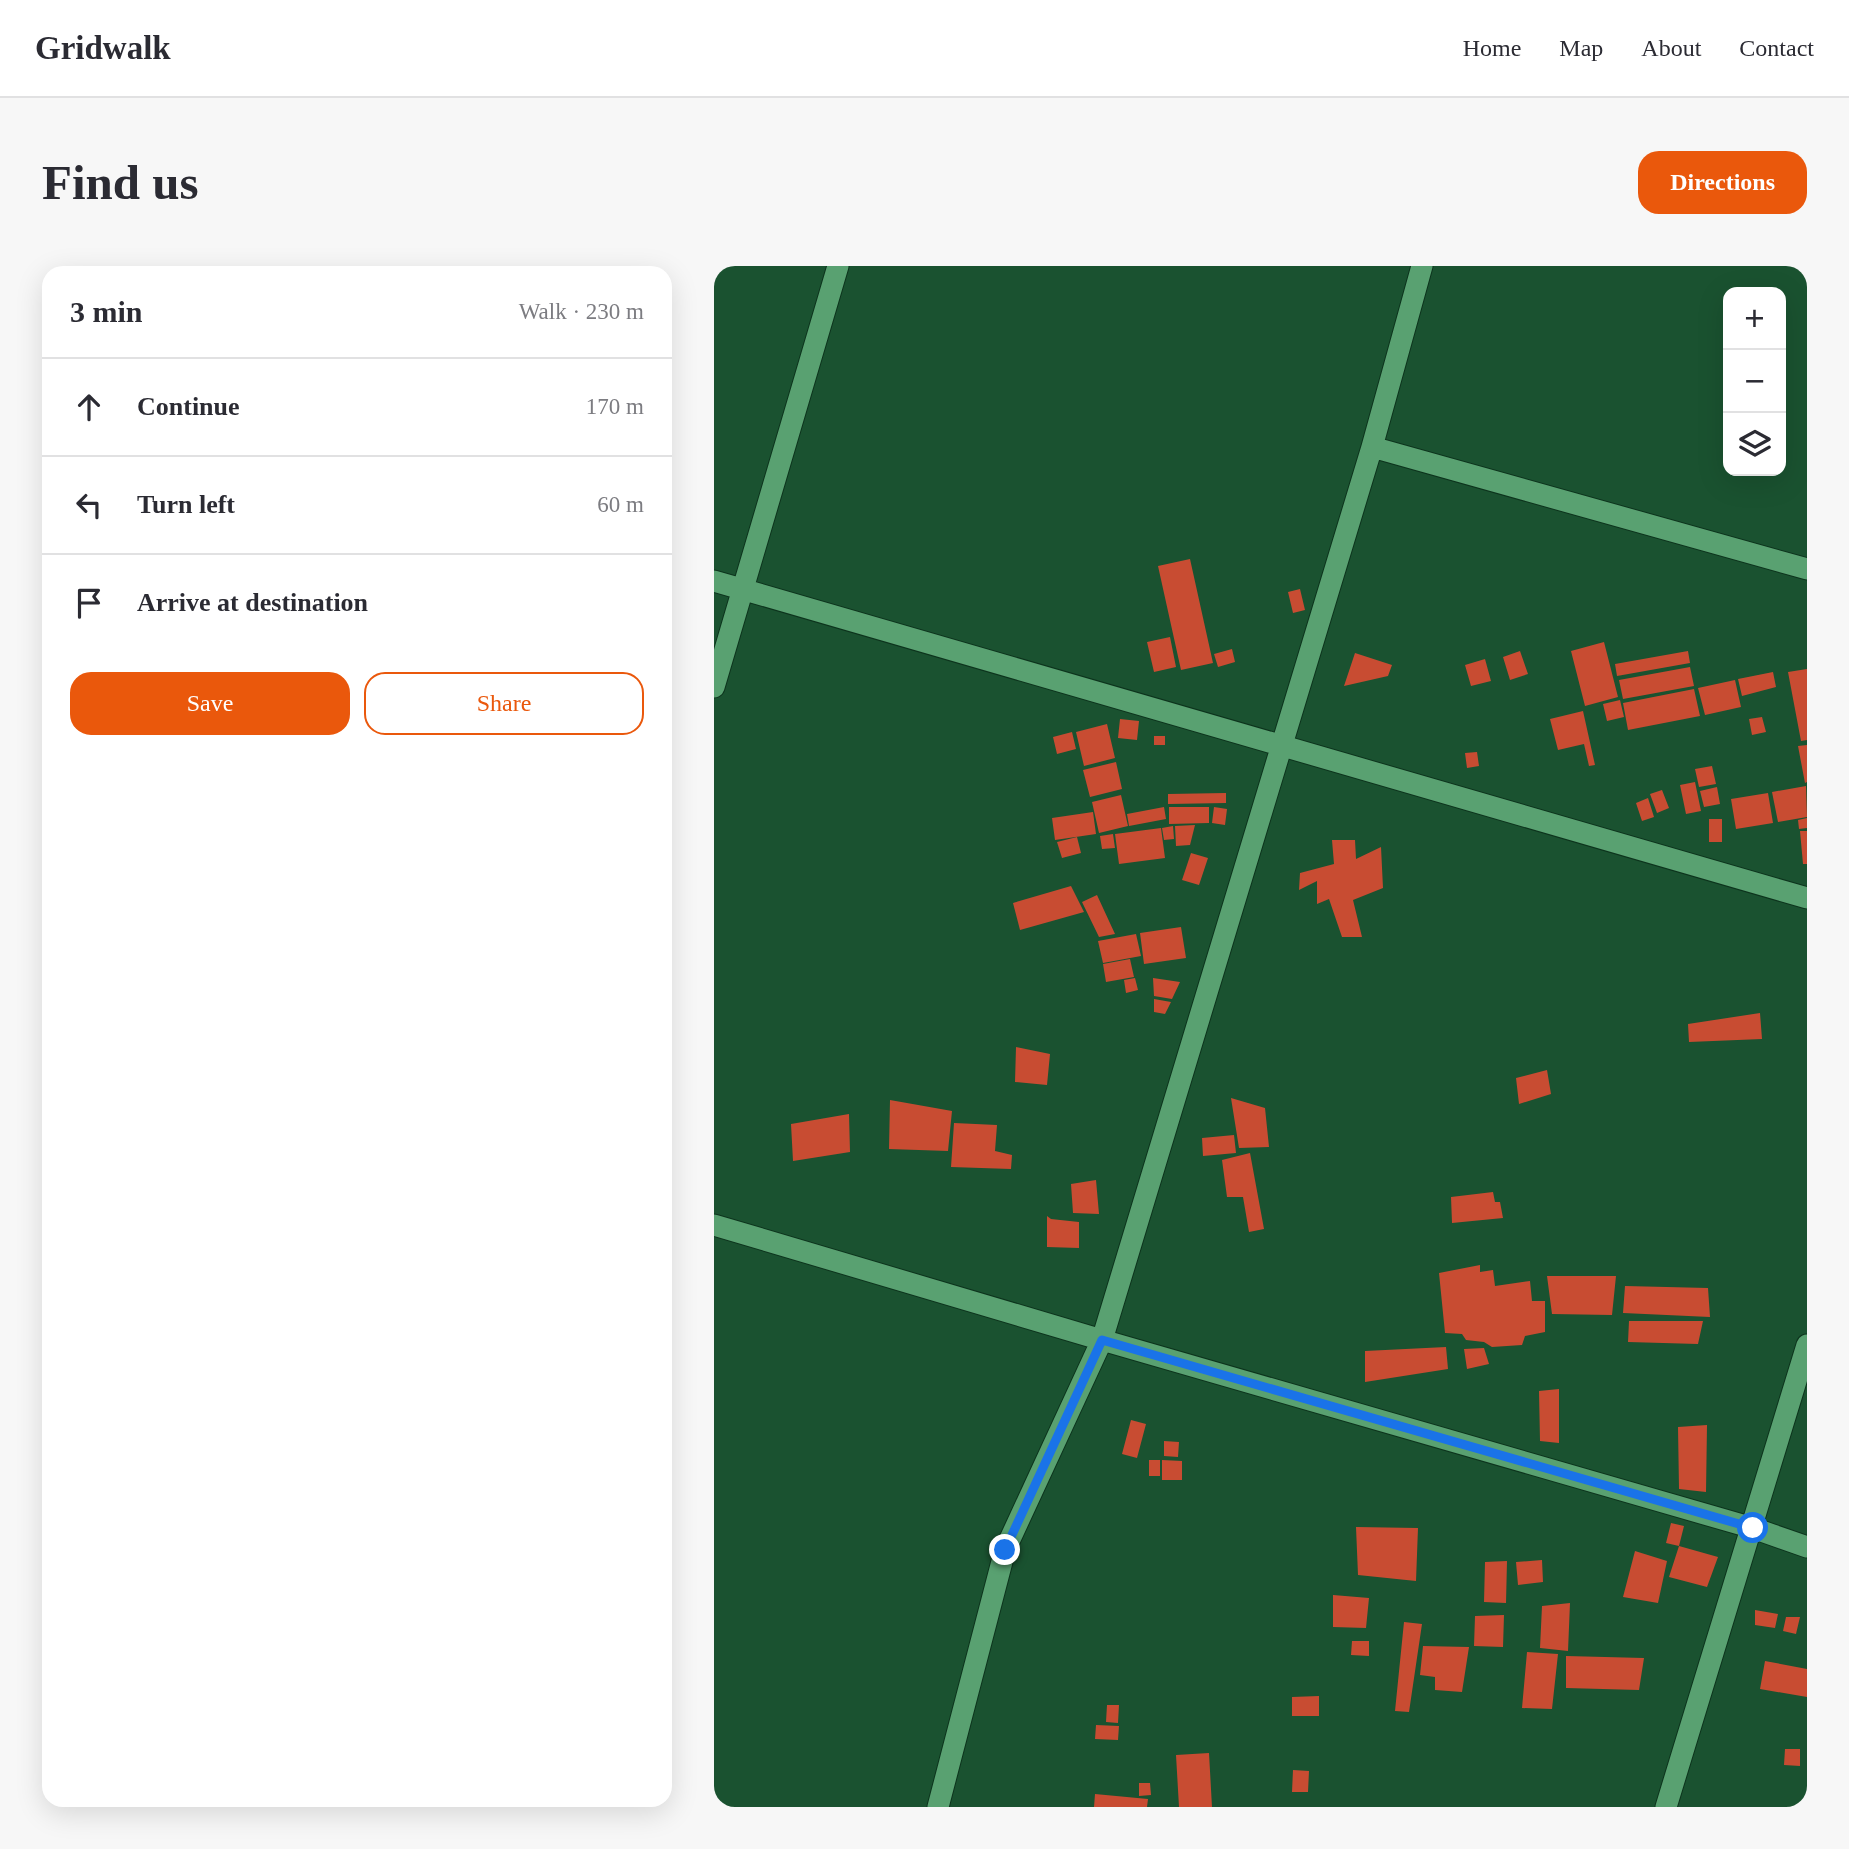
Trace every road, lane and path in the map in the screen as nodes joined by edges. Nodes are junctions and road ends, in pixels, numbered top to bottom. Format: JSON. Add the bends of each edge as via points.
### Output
{"nodes":[{"id":1,"x":838,"y":266,"type":"edge"},
{"id":2,"x":1422,"y":266,"type":"edge"},
{"id":3,"x":1372,"y":447,"type":"junction"},
{"id":4,"x":1807,"y":569,"type":"edge"},
{"id":5,"x":714,"y":581,"type":"edge"},
{"id":6,"x":743,"y":590,"type":"junction"},
{"id":7,"x":714,"y":687,"type":"edge"},
{"id":8,"x":1282,"y":747,"type":"junction"},
{"id":9,"x":1807,"y":898,"type":"edge"},
{"id":10,"x":714,"y":1225,"type":"edge"},
{"id":11,"x":1102,"y":1340,"type":"junction"},
{"id":12,"x":1807,"y":1345,"type":"edge"},
{"id":13,"x":1753,"y":1528,"type":"junction"},
{"id":14,"x":1807,"y":1547,"type":"edge"},
{"id":15,"x":938,"y":1807,"type":"edge"},
{"id":16,"x":1667,"y":1807,"type":"edge"}],
"edges":[{"from":1,"to":6,"type":"street"},
{"from":2,"to":3,"type":"street"},
{"from":3,"to":4,"type":"street"},
{"from":3,"to":8,"type":"street"},
{"from":5,"to":6,"type":"street"},
{"from":6,"to":7,"type":"street"},
{"from":6,"to":8,"type":"street"},
{"from":8,"to":9,"type":"street"},
{"from":8,"to":11,"type":"street"},
{"from":10,"to":11,"type":"street"},
{"from":11,"to":13,"type":"street"},
{"from":11,"to":15,"type":"street","via":[[1005,1550]]},
{"from":12,"to":13,"type":"street"},
{"from":13,"to":14,"type":"street"},
{"from":13,"to":16,"type":"street"}]}
